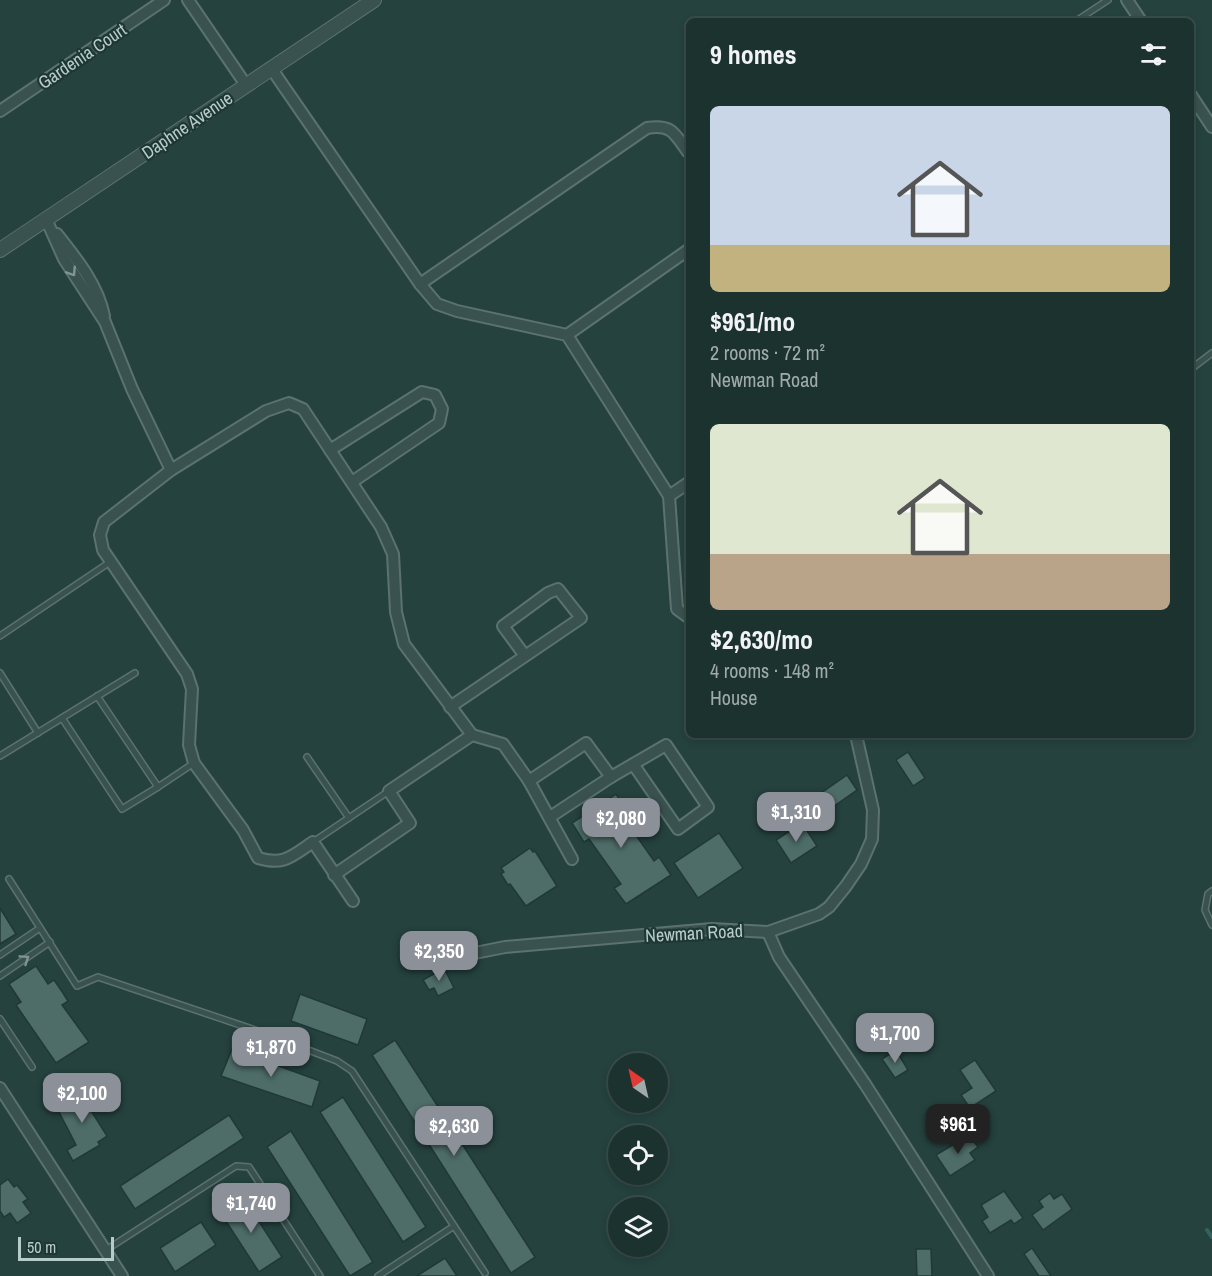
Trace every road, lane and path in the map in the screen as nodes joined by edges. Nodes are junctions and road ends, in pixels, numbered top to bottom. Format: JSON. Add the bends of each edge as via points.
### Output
{"nodes":[{"id":1,"x":164,"y":0,"type":"edge"},
{"id":2,"x":188,"y":0,"type":"edge"},
{"id":3,"x":374,"y":0,"type":"edge"},
{"id":4,"x":1108,"y":0,"type":"edge"},
{"id":5,"x":1127,"y":0,"type":"edge"},
{"id":6,"x":1081,"y":18,"type":"edge"},
{"id":7,"x":1139,"y":18,"type":"edge"},
{"id":8,"x":271,"y":68,"type":"junction"},
{"id":9,"x":246,"y":85,"type":"junction"},
{"id":10,"x":1194,"y":100,"type":"edge"},
{"id":11,"x":0,"y":111,"type":"edge"},
{"id":12,"x":1212,"y":127,"type":"edge"},
{"id":13,"x":686,"y":149,"type":"edge"},
{"id":14,"x":46,"y":219,"type":"junction"},
{"id":15,"x":0,"y":250,"type":"edge"},
{"id":16,"x":686,"y":251,"type":"edge"},
{"id":17,"x":420,"y":284,"type":"junction"},
{"id":18,"x":567,"y":334,"type":"junction"},
{"id":19,"x":1212,"y":353,"type":"edge"},
{"id":20,"x":1194,"y":367,"type":"edge"},
{"id":21,"x":330,"y":450,"type":"junction"},
{"id":22,"x":171,"y":470,"type":"junction"},
{"id":23,"x":352,"y":482,"type":"junction"},
{"id":24,"x":686,"y":484,"type":"edge"},
{"id":25,"x":669,"y":496,"type":"junction"},
{"id":26,"x":110,"y":562,"type":"junction"},
{"id":27,"x":686,"y":616,"type":"edge"},
{"id":28,"x":0,"y":636,"type":"edge"},
{"id":29,"x":525,"y":656,"type":"junction"},
{"id":30,"x":0,"y":673,"type":"edge"},
{"id":31,"x":135,"y":673,"type":"dead end"},
{"id":32,"x":97,"y":696,"type":"junction"},
{"id":33,"x":450,"y":707,"type":"junction"},
{"id":34,"x":62,"y":718,"type":"junction"},
{"id":35,"x":38,"y":733,"type":"junction"},
{"id":36,"x":472,"y":735,"type":"junction"},
{"id":37,"x":857,"y":738,"type":"edge"},
{"id":38,"x":0,"y":756,"type":"edge"},
{"id":39,"x":308,"y":757,"type":"dead end"},
{"id":40,"x":194,"y":763,"type":"junction"},
{"id":41,"x":633,"y":764,"type":"junction"},
{"id":42,"x":611,"y":777,"type":"junction"},
{"id":43,"x":529,"y":781,"type":"junction"},
{"id":44,"x":158,"y":787,"type":"junction"},
{"id":45,"x":389,"y":791,"type":"junction"},
{"id":46,"x":550,"y":817,"type":"junction"},
{"id":47,"x":349,"y":818,"type":"junction"},
{"id":48,"x":313,"y":842,"type":"junction"},
{"id":49,"x":572,"y":859,"type":"dead end"},
{"id":50,"x":334,"y":875,"type":"junction"},
{"id":51,"x":9,"y":879,"type":"dead end"},
{"id":52,"x":1212,"y":891,"type":"edge"},
{"id":53,"x":353,"y":901,"type":"dead end"},
{"id":54,"x":1212,"y":925,"type":"edge"},
{"id":55,"x":40,"y":928,"type":"junction"},
{"id":56,"x":768,"y":932,"type":"junction"},
{"id":57,"x":50,"y":942,"type":"junction"},
{"id":58,"x":0,"y":955,"type":"edge"},
{"id":59,"x":465,"y":955,"type":"dead end"},
{"id":60,"x":0,"y":976,"type":"edge"},
{"id":61,"x":0,"y":1019,"type":"edge"},
{"id":62,"x":32,"y":1067,"type":"dead end"},
{"id":63,"x":0,"y":1088,"type":"edge"},
{"id":64,"x":454,"y":1226,"type":"junction"},
{"id":65,"x":105,"y":1250,"type":"junction"},
{"id":66,"x":485,"y":1273,"type":"dead end"},
{"id":67,"x":122,"y":1276,"type":"edge"},
{"id":68,"x":320,"y":1276,"type":"edge"},
{"id":69,"x":378,"y":1276,"type":"edge"},
{"id":70,"x":988,"y":1276,"type":"edge"}],
"edges":[{"from":1,"to":11,"type":"street","name":"Gardenia Court"},
{"from":2,"to":9,"type":"street"},
{"from":3,"to":8,"type":"street","name":"Daphne Avenue"},
{"from":4,"to":6,"type":"lane"},
{"from":5,"to":7,"type":"street"},
{"from":8,"to":9,"type":"street","name":"Daphne Avenue"},
{"from":8,"to":17,"type":"street"},
{"from":9,"to":14,"type":"street","name":"Daphne Avenue"},
{"from":10,"to":12,"type":"street"},
{"from":13,"to":17,"type":"street","via":[[663,126],[646,128]]},
{"from":14,"to":15,"type":"street","name":"Daphne Avenue"},
{"from":14,"to":22,"type":"street","via":[[64,258],[105,322]]},
{"from":16,"to":18,"type":"street"},
{"from":17,"to":18,"type":"street","via":[[437,304],[457,311]]},
{"from":18,"to":25,"type":"street"},
{"from":19,"to":20,"type":"lane"},
{"from":21,"to":22,"type":"street","via":[[303,409],[289,403],[266,411]]},
{"from":21,"to":23,"type":"street"},
{"from":21,"to":23,"type":"street","via":[[422,392],[435,395],[442,409],[439,423]]},
{"from":22,"to":26,"type":"street","via":[[104,522],[100,536]]},
{"from":23,"to":33,"type":"street","via":[[393,554],[396,612],[404,644]]},
{"from":24,"to":25,"type":"street"},
{"from":25,"to":27,"type":"street","via":[[677,609]]},
{"from":26,"to":28,"type":"lane"},
{"from":26,"to":40,"type":"street","via":[[187,674],[192,689],[189,745]]},
{"from":29,"to":29,"type":"street","via":[[581,618],[558,590],[503,626]]},
{"from":29,"to":33,"type":"street"},
{"from":30,"to":35,"type":"lane"},
{"from":31,"to":32,"type":"lane"},
{"from":32,"to":34,"type":"lane"},
{"from":32,"to":44,"type":"lane"},
{"from":33,"to":36,"type":"street"},
{"from":34,"to":35,"type":"lane"},
{"from":34,"to":44,"type":"lane","via":[[122,809]]},
{"from":35,"to":38,"type":"lane"},
{"from":36,"to":43,"type":"street","via":[[503,744]]},
{"from":36,"to":45,"type":"street"},
{"from":37,"to":56,"type":"street","via":[[873,810],[872,839],[861,864],[819,915]]},
{"from":39,"to":47,"type":"lane"},
{"from":40,"to":44,"type":"lane"},
{"from":40,"to":48,"type":"street","via":[[243,830],[258,858],[286,860]]},
{"from":41,"to":41,"type":"street","via":[[666,745],[708,807],[678,829]]},
{"from":41,"to":42,"type":"street"},
{"from":42,"to":43,"type":"street","via":[[586,743]]},
{"from":42,"to":46,"type":"street"},
{"from":43,"to":46,"type":"street"},
{"from":45,"to":47,"type":"lane"},
{"from":45,"to":50,"type":"street","via":[[410,823]]},
{"from":46,"to":49,"type":"street"},
{"from":47,"to":48,"type":"lane"},
{"from":48,"to":50,"type":"street"},
{"from":50,"to":53,"type":"street"},
{"from":51,"to":55,"type":"lane"},
{"from":52,"to":54,"type":"lane","via":[[1205,910]]},
{"from":55,"to":57,"type":"lane"},
{"from":55,"to":58,"type":"lane"},
{"from":56,"to":59,"type":"street","name":"Newman Road","via":[[712,929],[505,947]]},
{"from":56,"to":70,"type":"street","name":"Newman Road","via":[[779,957],[866,1084]]},
{"from":60,"to":57,"type":"lane","one_way":true},
{"from":57,"to":64,"type":"lane","via":[[77,986],[98,976],[275,1037],[337,1061],[352,1071]]},
{"from":61,"to":62,"type":"lane"},
{"from":63,"to":65,"type":"street"},
{"from":64,"to":66,"type":"lane"},
{"from":64,"to":69,"type":"lane"},
{"from":65,"to":67,"type":"street"},
{"from":65,"to":68,"type":"lane","via":[[236,1166],[249,1167]]}]}
